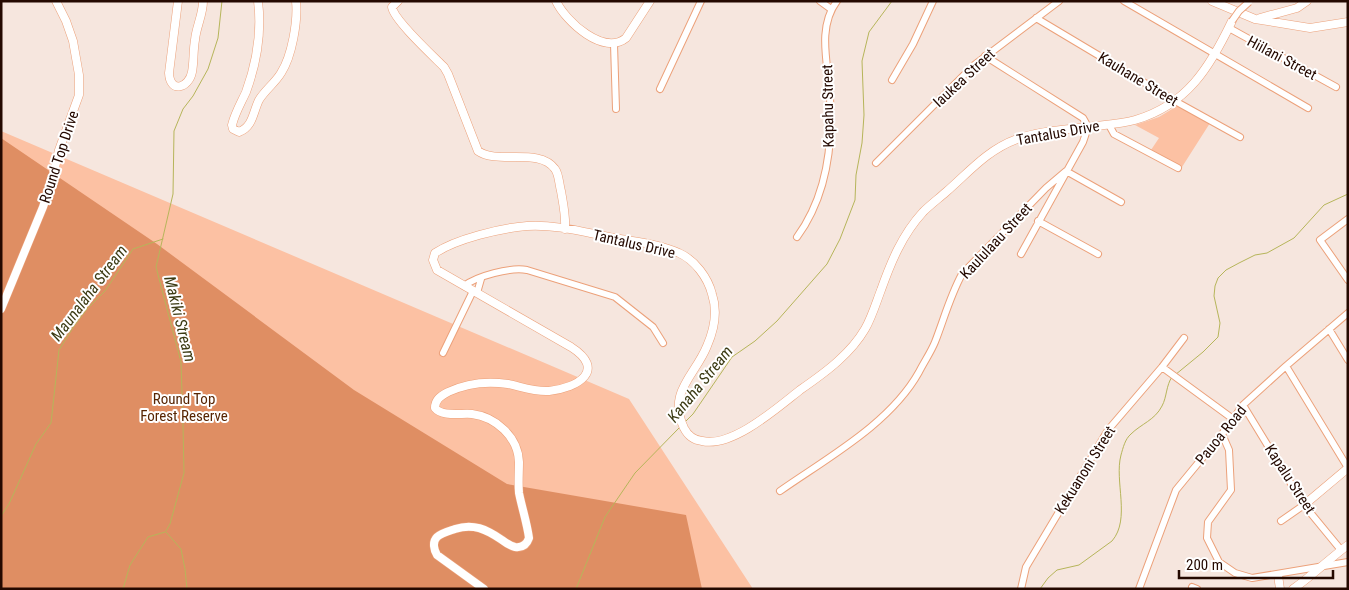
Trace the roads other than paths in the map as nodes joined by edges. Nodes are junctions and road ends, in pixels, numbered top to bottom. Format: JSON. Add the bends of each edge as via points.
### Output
{"nodes":[{"id":1,"x":56,"y":1,"type":"edge"},
{"id":2,"x":178,"y":1,"type":"edge"},
{"id":3,"x":203,"y":1,"type":"edge"},
{"id":4,"x":258,"y":1,"type":"edge"},
{"id":5,"x":296,"y":1,"type":"edge"},
{"id":6,"x":398,"y":1,"type":"edge"},
{"id":7,"x":556,"y":1,"type":"edge"},
{"id":8,"x":650,"y":1,"type":"edge"},
{"id":9,"x":701,"y":1,"type":"edge"},
{"id":10,"x":820,"y":1,"type":"edge"},
{"id":11,"x":837,"y":1,"type":"edge"},
{"id":12,"x":933,"y":1,"type":"edge"},
{"id":13,"x":1059,"y":1,"type":"edge"},
{"id":14,"x":1124,"y":1,"type":"edge"},
{"id":15,"x":1212,"y":1,"type":"edge"},
{"id":16,"x":1249,"y":1,"type":"edge"},
{"id":17,"x":1307,"y":1,"type":"edge"},
{"id":18,"x":831,"y":9,"type":"junction"},
{"id":19,"x":1036,"y":18,"type":"junction"},
{"id":20,"x":1255,"y":19,"type":"junction"},
{"id":21,"x":1348,"y":22,"type":"edge"},
{"id":22,"x":1230,"y":25,"type":"junction"},
{"id":23,"x":614,"y":44,"type":"junction"},
{"id":24,"x":1215,"y":53,"type":"junction"},
{"id":25,"x":985,"y":56,"type":"junction"},
{"id":26,"x":892,"y":80,"type":"dead end"},
{"id":27,"x":1336,"y":87,"type":"dead end"},
{"id":28,"x":660,"y":89,"type":"dead end"},
{"id":29,"x":1175,"y":101,"type":"junction"},
{"id":30,"x":616,"y":108,"type":"dead end"},
{"id":31,"x":1308,"y":108,"type":"dead end"},
{"id":32,"x":1109,"y":124,"type":"junction"},
{"id":33,"x":1088,"y":127,"type":"junction"},
{"id":34,"x":1240,"y":137,"type":"dead end"},
{"id":35,"x":876,"y":163,"type":"dead end"},
{"id":36,"x":1178,"y":168,"type":"dead end"},
{"id":37,"x":1066,"y":171,"type":"junction"},
{"id":38,"x":1121,"y":202,"type":"dead end"},
{"id":39,"x":1348,"y":219,"type":"edge"},
{"id":40,"x":1038,"y":221,"type":"junction"},
{"id":41,"x":564,"y":229,"type":"junction"},
{"id":42,"x":797,"y":237,"type":"dead end"},
{"id":43,"x":1021,"y":254,"type":"dead end"},
{"id":44,"x":1098,"y":254,"type":"dead end"},
{"id":45,"x":481,"y":278,"type":"junction"},
{"id":46,"x":1348,"y":280,"type":"edge"},
{"id":47,"x":464,"y":286,"type":"junction"},
{"id":48,"x":475,"y":292,"type":"junction"},
{"id":49,"x":1,"y":309,"type":"edge"},
{"id":50,"x":1348,"y":313,"type":"edge"},
{"id":51,"x":1329,"y":329,"type":"junction"},
{"id":52,"x":1184,"y":338,"type":"dead end"},
{"id":53,"x":662,"y":343,"type":"dead end"},
{"id":54,"x":443,"y":353,"type":"dead end"},
{"id":55,"x":1348,"y":360,"type":"edge"},
{"id":56,"x":1286,"y":366,"type":"junction"},
{"id":57,"x":1162,"y":367,"type":"junction"},
{"id":58,"x":1243,"y":406,"type":"junction"},
{"id":59,"x":1233,"y":419,"type":"junction"},
{"id":60,"x":1222,"y":434,"type":"junction"},
{"id":61,"x":1348,"y":468,"type":"edge"},
{"id":62,"x":780,"y":491,"type":"dead end"},
{"id":63,"x":1304,"y":505,"type":"junction"},
{"id":64,"x":1281,"y":521,"type":"dead end"},
{"id":65,"x":1348,"y":545,"type":"edge"},
{"id":66,"x":1341,"y":550,"type":"junction"},
{"id":67,"x":1348,"y":562,"type":"edge"},
{"id":68,"x":1320,"y":568,"type":"junction"},
{"id":69,"x":1278,"y":574,"type":"junction"},
{"id":70,"x":484,"y":589,"type":"edge"},
{"id":71,"x":1021,"y":589,"type":"edge"},
{"id":72,"x":1139,"y":589,"type":"edge"},
{"id":73,"x":1280,"y":589,"type":"edge"},
{"id":74,"x":1293,"y":589,"type":"edge"}],
"edges":[{"from":1,"to":49,"type":"street","name":"Round Top Drive","via":[[73,41],[79,96],[43,207]]},
{"from":2,"to":3,"type":"street","via":[[169,73],[171,83],[178,87],[186,84],[192,73],[194,41]]},
{"from":4,"to":5,"type":"street","via":[[260,22],[256,59],[232,124],[233,129],[239,132],[247,128],[260,100],[286,64]]},
{"from":6,"to":41,"type":"street","via":[[392,7],[393,13],[444,67],[478,151],[536,159],[555,170],[565,213]]},
{"from":7,"to":23,"type":"street","via":[[572,23],[601,41]]},
{"from":8,"to":23,"type":"street","via":[[624,40]]},
{"from":9,"to":28,"type":"street"},
{"from":10,"to":18,"type":"street"},
{"from":11,"to":18,"type":"street","name":"Kapahu Street"},
{"from":12,"to":26,"type":"street"},
{"from":13,"to":19,"type":"street","name":"Iaukea Street"},
{"from":14,"to":24,"type":"street"},
{"from":15,"to":20,"type":"street"},
{"from":16,"to":22,"type":"street","name":"Tantalus Drive","bridge":true},
{"from":17,"to":20,"type":"street","via":[[1297,8]]},
{"from":18,"to":42,"type":"street","name":"Kapahu Street","via":[[825,36],[830,99],[828,157],[815,204]]},
{"from":19,"to":25,"type":"street","name":"Iaukea Street"},
{"from":19,"to":29,"type":"street","name":"Kauhane Street"},
{"from":20,"to":21,"type":"street","via":[[1310,28]]},
{"from":22,"to":24,"type":"street","name":"Tantalus Drive"},
{"from":22,"to":27,"type":"street","name":"Hiilani Street"},
{"from":23,"to":30,"type":"street"},
{"from":24,"to":29,"type":"street","name":"Tantalus Drive","via":[[1199,79]]},
{"from":24,"to":31,"type":"street"},
{"from":25,"to":33,"type":"street","via":[[1083,118]]},
{"from":25,"to":35,"type":"street","name":"Iaukea Street"},
{"from":29,"to":32,"type":"street","name":"Tantalus Drive","via":[[1143,117]]},
{"from":29,"to":34,"type":"street","name":"Kauhane Street"},
{"from":32,"to":33,"type":"street","name":"Tantalus Drive"},
{"from":32,"to":36,"type":"street","via":[[1114,134]]},
{"from":33,"to":37,"type":"street"},
{"from":33,"to":41,"type":"street","name":"Tantalus Drive","via":[[1019,138],[978,162],[923,213],[904,237],[868,324],[850,348],[824,373],[758,421],[738,434],[716,442],[699,441],[688,435],[678,410],[682,389],[707,348],[716,320],[712,293],[699,269],[680,253]]},
{"from":37,"to":38,"type":"street"},
{"from":37,"to":40,"type":"street"},
{"from":37,"to":62,"type":"street","name":"Kaululaau Street","via":[[962,274],[934,344],[918,375],[895,404],[865,432]]},
{"from":39,"to":46,"type":"street","via":[[1320,240]]},
{"from":40,"to":43,"type":"street"},
{"from":40,"to":44,"type":"street"},
{"from":41,"to":47,"type":"street","name":"Tantalus Drive","via":[[516,227],[460,241],[435,253],[433,260],[437,270]]},
{"from":45,"to":47,"type":"street"},
{"from":45,"to":48,"type":"street"},
{"from":45,"to":53,"type":"street","via":[[517,268],[605,293],[653,326]]},
{"from":47,"to":48,"type":"street","name":"Tantalus Drive"},
{"from":48,"to":54,"type":"street"},
{"from":48,"to":70,"type":"street","name":"Tantalus Drive","via":[[582,354],[588,368],[584,377],[556,390],[536,391],[508,384],[480,383],[453,390],[435,402],[435,408],[440,412],[474,414],[494,422],[511,438],[518,453],[519,491],[530,538],[528,543],[514,547],[477,526],[444,533],[434,541],[437,555]]},
{"from":50,"to":51,"type":"street","name":"Pauoa Road"},
{"from":51,"to":55,"type":"street"},
{"from":51,"to":56,"type":"street","name":"Pauoa Road"},
{"from":52,"to":57,"type":"street","name":"Kekuanoni Street"},
{"from":56,"to":58,"type":"street","name":"Pauoa Road"},
{"from":56,"to":61,"type":"street"},
{"from":57,"to":59,"type":"street"},
{"from":57,"to":71,"type":"street","name":"Kekuanoni Street","via":[[1108,430],[1026,568]]},
{"from":58,"to":59,"type":"street","name":"Pauoa Road"},
{"from":58,"to":63,"type":"street","name":"Kapalu Street"},
{"from":59,"to":60,"type":"street","name":"Pauoa Road"},
{"from":60,"to":69,"type":"street","via":[[1228,450],[1231,490],[1208,522],[1207,538],[1219,562],[1235,574],[1252,578]]},
{"from":60,"to":72,"type":"street","name":"Pauoa Road","via":[[1176,490]]},
{"from":61,"to":63,"type":"street"},
{"from":63,"to":64,"type":"street"},
{"from":63,"to":66,"type":"street","name":"Kapalu Street"},
{"from":65,"to":66,"type":"street"},
{"from":66,"to":68,"type":"street"},
{"from":67,"to":68,"type":"street"},
{"from":68,"to":69,"type":"street"},
{"from":68,"to":74,"type":"street"},
{"from":69,"to":73,"type":"street"}]}
